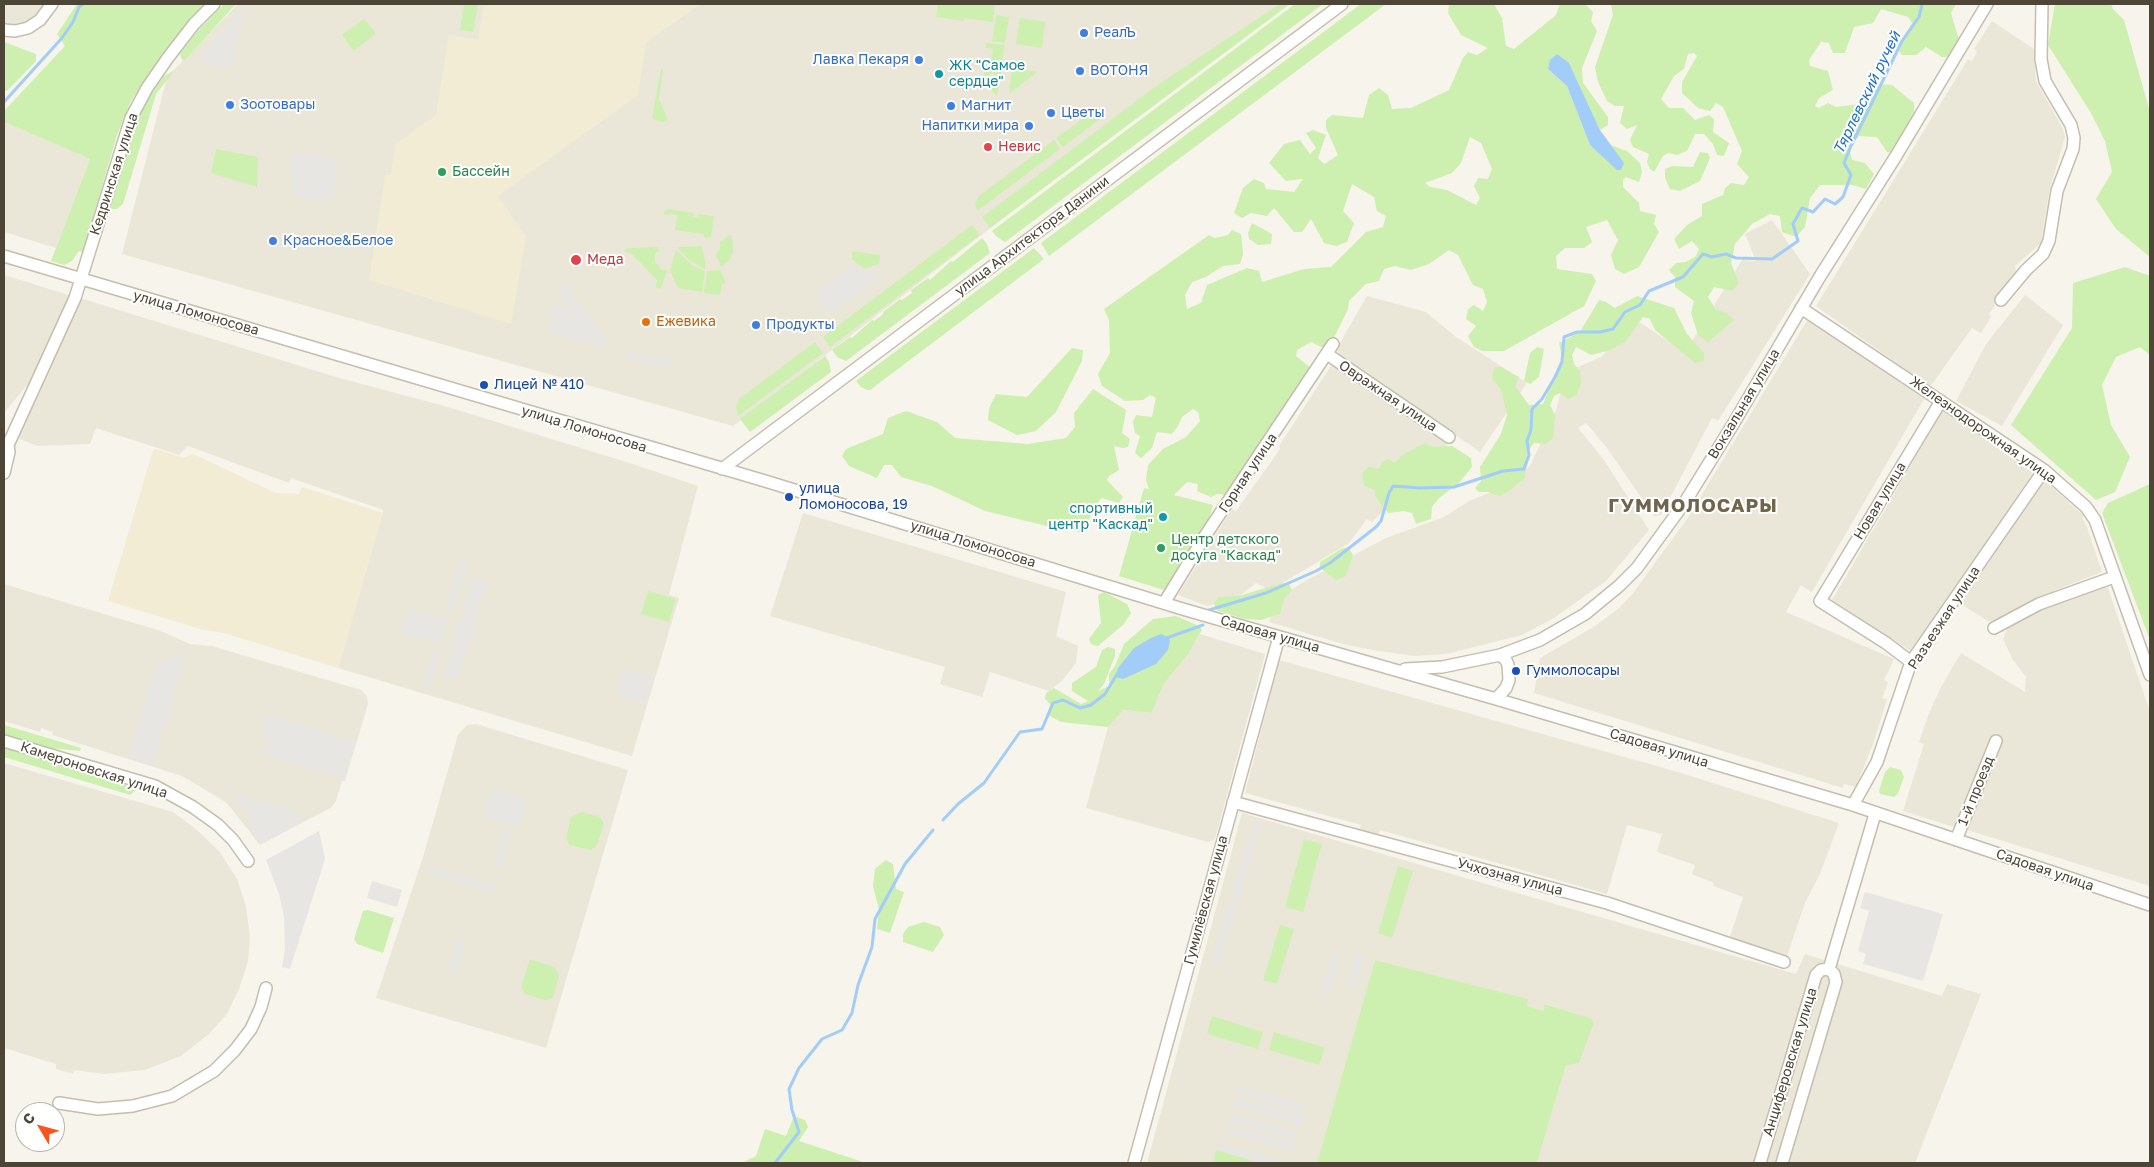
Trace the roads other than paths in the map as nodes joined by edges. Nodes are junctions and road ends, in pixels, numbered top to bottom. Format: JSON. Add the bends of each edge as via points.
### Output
{"nodes":[{"id":1,"x":52,"y":4,"type":"edge"},
{"id":2,"x":214,"y":4,"type":"edge"},
{"id":3,"x":1342,"y":4,"type":"edge"},
{"id":4,"x":1987,"y":4,"type":"edge"},
{"id":5,"x":2042,"y":4,"type":"edge"},
{"id":6,"x":4,"y":30,"type":"edge"},
{"id":7,"x":4,"y":256,"type":"edge"},
{"id":8,"x":81,"y":280,"type":"junction"},
{"id":9,"x":2001,"y":300,"type":"dead end"},
{"id":10,"x":1801,"y":308,"type":"junction"},
{"id":11,"x":1333,"y":344,"type":"dead end"},
{"id":12,"x":1327,"y":354,"type":"junction"},
{"id":13,"x":1941,"y":401,"type":"junction"},
{"id":14,"x":1449,"y":437,"type":"dead end"},
{"id":15,"x":6,"y":444,"type":"edge"},
{"id":16,"x":722,"y":469,"type":"junction"},
{"id":17,"x":2044,"y":470,"type":"junction"},
{"id":18,"x":4,"y":473,"type":"edge"},
{"id":19,"x":2114,"y":577,"type":"junction"},
{"id":20,"x":1164,"y":603,"type":"junction"},
{"id":21,"x":1994,"y":628,"type":"dead end"},
{"id":22,"x":1279,"y":637,"type":"junction"},
{"id":23,"x":1500,"y":655,"type":"junction"},
{"id":24,"x":1912,"y":662,"type":"junction"},
{"id":25,"x":1394,"y":670,"type":"junction"},
{"id":26,"x":2150,"y":675,"type":"edge"},
{"id":27,"x":1496,"y":699,"type":"junction"},
{"id":28,"x":4,"y":741,"type":"edge"},
{"id":29,"x":1996,"y":742,"type":"dead end"},
{"id":30,"x":1233,"y":802,"type":"junction"},
{"id":31,"x":1853,"y":805,"type":"junction"},
{"id":32,"x":1875,"y":814,"type":"junction"},
{"id":33,"x":1956,"y":840,"type":"junction"},
{"id":34,"x":248,"y":861,"type":"dead end"},
{"id":35,"x":2150,"y":905,"type":"edge"},
{"id":36,"x":1784,"y":962,"type":"dead end"},
{"id":37,"x":1829,"y":968,"type":"junction"},
{"id":38,"x":266,"y":988,"type":"dead end"},
{"id":39,"x":65,"y":1104,"type":"edge"},
{"id":40,"x":1771,"y":1127,"type":"junction"},
{"id":41,"x":1791,"y":1133,"type":"junction"},
{"id":42,"x":1134,"y":1163,"type":"edge"},
{"id":43,"x":1760,"y":1163,"type":"edge"},
{"id":44,"x":1782,"y":1163,"type":"edge"}],
"edges":[{"from":1,"to":6,"type":"street","via":[[40,20],[23,30]]},
{"from":2,"to":8,"type":"street","name":"Кедринская улица","via":[[180,42],[138,103],[125,135]]},
{"from":3,"to":16,"type":"street","name":"улица Архитектора Данини"},
{"from":4,"to":10,"type":"street","name":"Вокзальная улица"},
{"from":5,"to":9,"type":"street","via":[[2045,81],[2071,125],[2073,149],[2058,191],[2043,254]]},
{"from":7,"to":8,"type":"street","name":"улица Ломоносова"},
{"from":8,"to":15,"type":"street","name":"Кедринская улица"},
{"from":8,"to":16,"type":"street","name":"улица Ломоносова"},
{"from":10,"to":13,"type":"street","name":"Железнодорожная улица"},
{"from":10,"to":23,"type":"street","name":"Вокзальная улица","via":[[1690,494],[1637,568],[1585,614],[1540,640]]},
{"from":11,"to":12,"type":"street","name":"Горная улица"},
{"from":12,"to":14,"type":"street","name":"Овражная улица"},
{"from":12,"to":20,"type":"street","name":"Горная улица"},
{"from":13,"to":17,"type":"street","name":"Железнодорожная улица"},
{"from":13,"to":24,"type":"street","name":"Новая улица","via":[[1820,601]]},
{"from":15,"to":18,"type":"street","via":[[9,452]]},
{"from":16,"to":20,"type":"street","name":"улица Ломоносова"},
{"from":17,"to":19,"type":"street","name":"Железнодорожная улица","via":[[2095,520]]},
{"from":17,"to":24,"type":"street","name":"Разъезжая улица"},
{"from":19,"to":21,"type":"street","via":[[2040,604]]},
{"from":19,"to":26,"type":"street","name":"Железнодорожная улица"},
{"from":20,"to":22,"type":"street","name":"Садовая улица"},
{"from":22,"to":25,"type":"street","name":"Садовая улица"},
{"from":22,"to":30,"type":"street","name":"Гумилёвская улица"},
{"from":23,"to":25,"type":"street","name":"Вокзальная улица","via":[[1442,667]]},
{"from":23,"to":27,"type":"street","via":[[1506,660],[1509,680]]},
{"from":24,"to":31,"type":"street","name":"Разъезжая улица","via":[[1877,762]]},
{"from":25,"to":27,"type":"street","name":"Садовая улица"},
{"from":27,"to":31,"type":"street","name":"Садовая улица"},
{"from":28,"to":34,"type":"street","name":"Камероновская улица","via":[[161,789],[218,825]]},
{"from":29,"to":33,"type":"street","name":"1-й проезд"},
{"from":30,"to":36,"type":"street","name":"Учхозная улица","via":[[1607,903]]},
{"from":30,"to":42,"type":"street","name":"Гумилёвская улица"},
{"from":31,"to":32,"type":"street","name":"Садовая улица"},
{"from":32,"to":33,"type":"street","name":"Садовая улица"},
{"from":32,"to":37,"type":"street","name":"Анциферовская улица"},
{"from":33,"to":35,"type":"street","name":"Садовая улица"},
{"from":37,"to":40,"type":"street","name":"Анциферовская улица","via":[[1816,975]]},
{"from":37,"to":41,"type":"street","name":"Анциферовская улица","via":[[1836,982]]},
{"from":38,"to":39,"type":"street","via":[[251,1029],[235,1050],[214,1071],[172,1096],[133,1106],[98,1109]]},
{"from":40,"to":41,"type":"street"},
{"from":40,"to":43,"type":"street","name":"Анциферовская улица"},
{"from":41,"to":44,"type":"street","name":"Анциферовская улица"}]}
